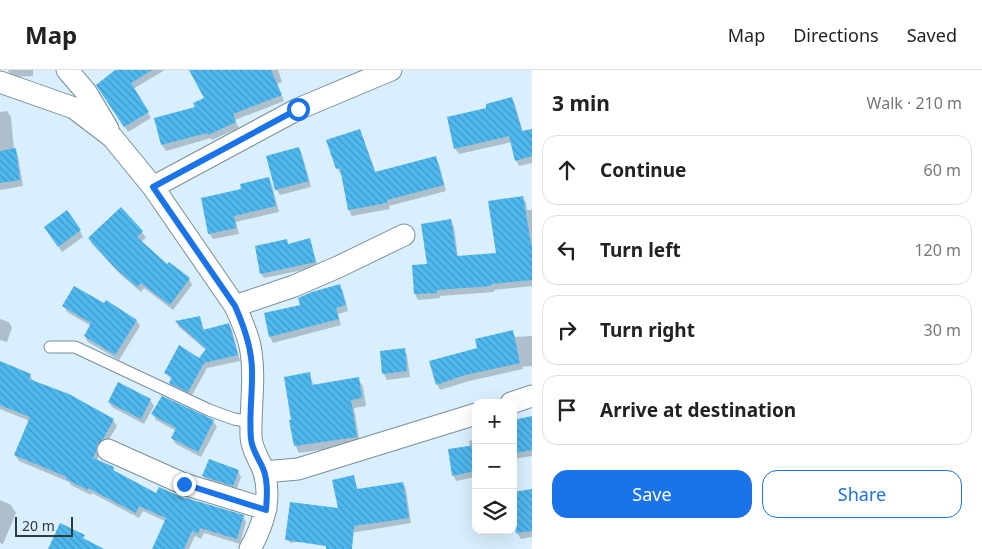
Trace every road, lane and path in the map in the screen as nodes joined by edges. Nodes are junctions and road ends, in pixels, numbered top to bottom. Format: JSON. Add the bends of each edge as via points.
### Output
{"nodes":[{"id":1,"x":67,"y":70,"type":"edge"},
{"id":2,"x":391,"y":70,"type":"edge"},
{"id":3,"x":0,"y":82,"type":"edge"},
{"id":4,"x":112,"y":137,"type":"junction"},
{"id":5,"x":153,"y":187,"type":"junction"},
{"id":6,"x":404,"y":235,"type":"dead end"},
{"id":7,"x":235,"y":306,"type":"junction"},
{"id":8,"x":50,"y":347,"type":"dead end"},
{"id":9,"x":532,"y":396,"type":"edge"},
{"id":10,"x":517,"y":401,"type":"edge"},
{"id":11,"x":472,"y":415,"type":"edge"},
{"id":12,"x":251,"y":422,"type":"junction"},
{"id":13,"x":108,"y":450,"type":"dead end"},
{"id":14,"x":264,"y":472,"type":"junction"},
{"id":15,"x":266,"y":510,"type":"junction"},
{"id":16,"x":250,"y":549,"type":"edge"}],
"edges":[{"from":1,"to":4,"type":"street","via":[[86,92]]},
{"from":2,"to":5,"type":"street","via":[[298,109]]},
{"from":3,"to":4,"type":"street","via":[[74,108]]},
{"from":4,"to":5,"type":"street"},
{"from":5,"to":7,"type":"street"},
{"from":6,"to":7,"type":"street","via":[[294,286]]},
{"from":7,"to":12,"type":"street","via":[[250,347]]},
{"from":8,"to":12,"type":"lane","via":[[75,347],[209,410]]},
{"from":9,"to":10,"type":"street"},
{"from":11,"to":14,"type":"street","via":[[298,469]]},
{"from":12,"to":14,"type":"street","via":[[253,449]]},
{"from":13,"to":15,"type":"street","via":[[184,484]]},
{"from":14,"to":15,"type":"street"},
{"from":15,"to":16,"type":"street"}]}
